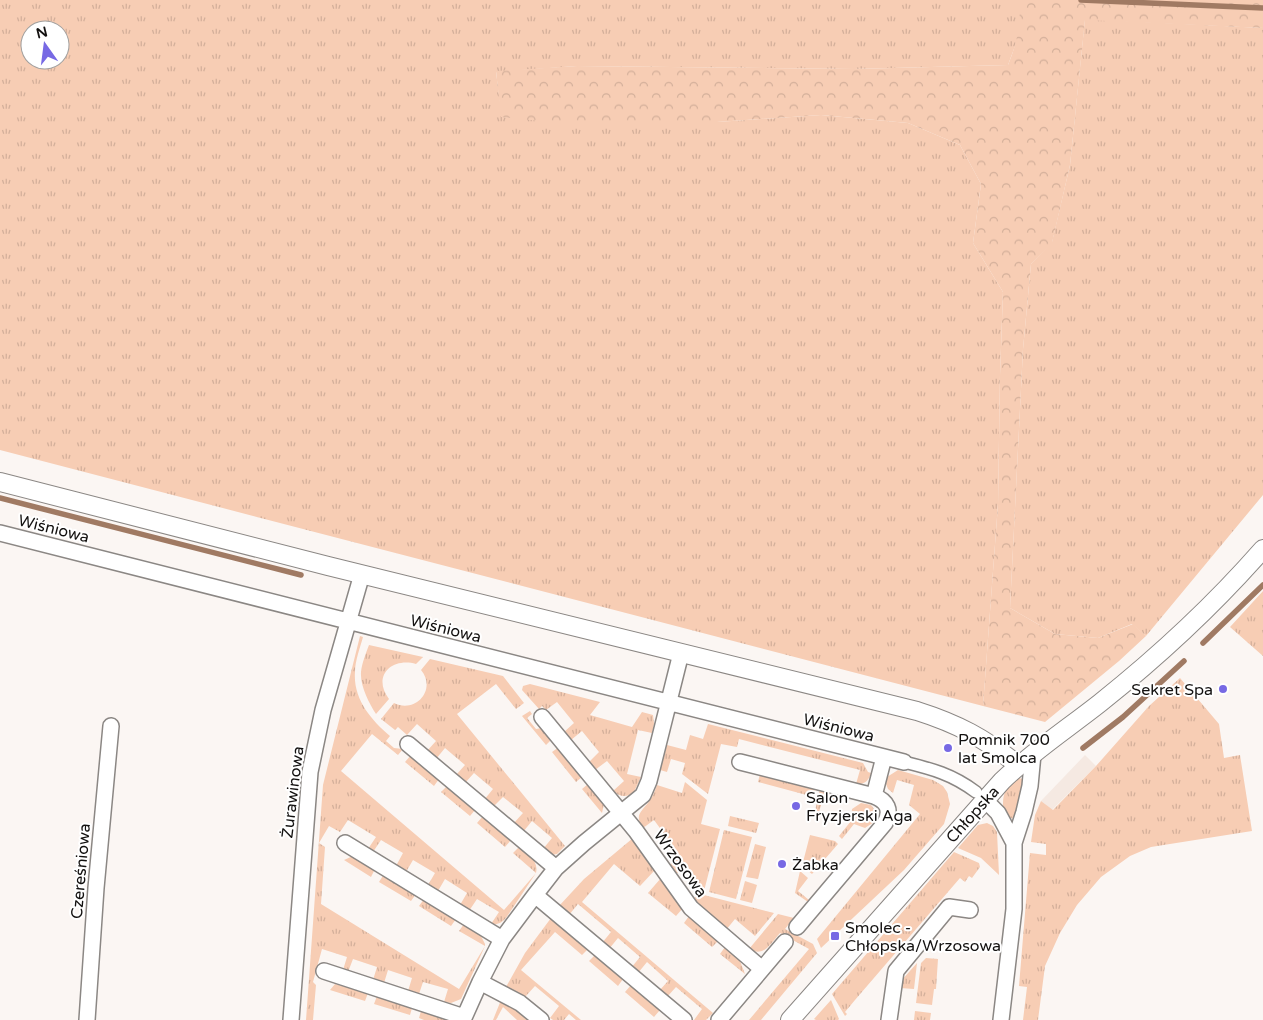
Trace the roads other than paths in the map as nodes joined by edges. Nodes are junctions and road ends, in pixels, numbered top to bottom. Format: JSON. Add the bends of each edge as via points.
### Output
{"nodes":[{"id":1,"x":0,"y":482,"type":"edge"},
{"id":2,"x":0,"y":533,"type":"edge"},
{"id":3,"x":1263,"y":550,"type":"edge"},
{"id":4,"x":362,"y":574,"type":"junction"},
{"id":5,"x":349,"y":621,"type":"junction"},
{"id":6,"x":681,"y":653,"type":"junction"},
{"id":7,"x":669,"y":702,"type":"junction"},
{"id":8,"x":542,"y":717,"type":"dead end"},
{"id":9,"x":111,"y":726,"type":"dead end"},
{"id":10,"x":408,"y":744,"type":"dead end"},
{"id":11,"x":1033,"y":754,"type":"junction"},
{"id":12,"x":884,"y":757,"type":"junction"},
{"id":13,"x":740,"y":762,"type":"dead end"},
{"id":14,"x":904,"y":762,"type":"joint"},
{"id":15,"x":1018,"y":765,"type":"junction"},
{"id":16,"x":980,"y":795,"type":"junction"},
{"id":17,"x":874,"y":796,"type":"junction"},
{"id":18,"x":621,"y":813,"type":"junction"},
{"id":19,"x":345,"y":842,"type":"dead end"},
{"id":20,"x":1014,"y":844,"type":"junction"},
{"id":21,"x":556,"y":868,"type":"junction"},
{"id":22,"x":534,"y":895,"type":"junction"},
{"id":23,"x":970,"y":910,"type":"dead end"},
{"id":24,"x":797,"y":927,"type":"dead end"},
{"id":25,"x":502,"y":940,"type":"junction"},
{"id":26,"x":785,"y":942,"type":"dead end"},
{"id":27,"x":762,"y":969,"type":"junction"},
{"id":28,"x":324,"y":971,"type":"dead end"},
{"id":29,"x":480,"y":982,"type":"junction"},
{"id":30,"x":464,"y":1018,"type":"edge"},
{"id":31,"x":87,"y":1020,"type":"edge"},
{"id":32,"x":291,"y":1020,"type":"edge"},
{"id":33,"x":541,"y":1020,"type":"edge"},
{"id":34,"x":684,"y":1020,"type":"edge"},
{"id":35,"x":719,"y":1020,"type":"edge"},
{"id":36,"x":790,"y":1020,"type":"edge"},
{"id":37,"x":888,"y":1020,"type":"edge"},
{"id":38,"x":1000,"y":1020,"type":"edge"}],
"edges":[{"from":1,"to":4,"type":"street"},
{"from":2,"to":5,"type":"street","name":"Wiśniowa"},
{"from":3,"to":11,"type":"street","name":"Chłopska","via":[[1168,647]]},
{"from":4,"to":5,"type":"street","name":"Żurawinowa"},
{"from":4,"to":6,"type":"street"},
{"from":5,"to":7,"type":"street","name":"Wiśniowa"},
{"from":5,"to":32,"type":"street","name":"Żurawinowa","via":[[323,710],[310,772]]},
{"from":6,"to":7,"type":"street"},
{"from":6,"to":15,"type":"street","via":[[917,710],[963,728]]},
{"from":7,"to":12,"type":"street","name":"Wiśniowa"},
{"from":7,"to":18,"type":"street","via":[[643,796]]},
{"from":8,"to":18,"type":"street","name":"Wrzosowa"},
{"from":9,"to":31,"type":"street","name":"Czereśniowa"},
{"from":10,"to":21,"type":"street"},
{"from":11,"to":15,"type":"street","name":"Chłopska"},
{"from":11,"to":20,"type":"street","via":[[1030,786]]},
{"from":12,"to":14,"type":"street","name":"Wiśniowa"},
{"from":12,"to":17,"type":"street","name":"Wiśniowa"},
{"from":13,"to":17,"type":"street"},
{"from":14,"to":16,"type":"street","name":"Wiśniowa","via":[[944,772]]},
{"from":15,"to":16,"type":"street","name":"Chłopska"},
{"from":16,"to":20,"type":"street","via":[[998,813]]},
{"from":16,"to":36,"type":"street","name":"Chłopska"},
{"from":17,"to":24,"type":"street","via":[[882,799],[889,811],[885,823]]},
{"from":18,"to":21,"type":"street"},
{"from":18,"to":27,"type":"street","name":"Wrzosowa","via":[[691,908]]},
{"from":19,"to":25,"type":"street"},
{"from":20,"to":38,"type":"street","via":[[1014,909]]},
{"from":21,"to":22,"type":"street"},
{"from":22,"to":25,"type":"street"},
{"from":22,"to":34,"type":"street"},
{"from":23,"to":37,"type":"street","via":[[949,907],[896,971]]},
{"from":25,"to":29,"type":"street"},
{"from":26,"to":27,"type":"street"},
{"from":27,"to":35,"type":"street"},
{"from":28,"to":30,"type":"street"},
{"from":29,"to":30,"type":"street"},
{"from":29,"to":33,"type":"street","via":[[520,1003]]}]}
